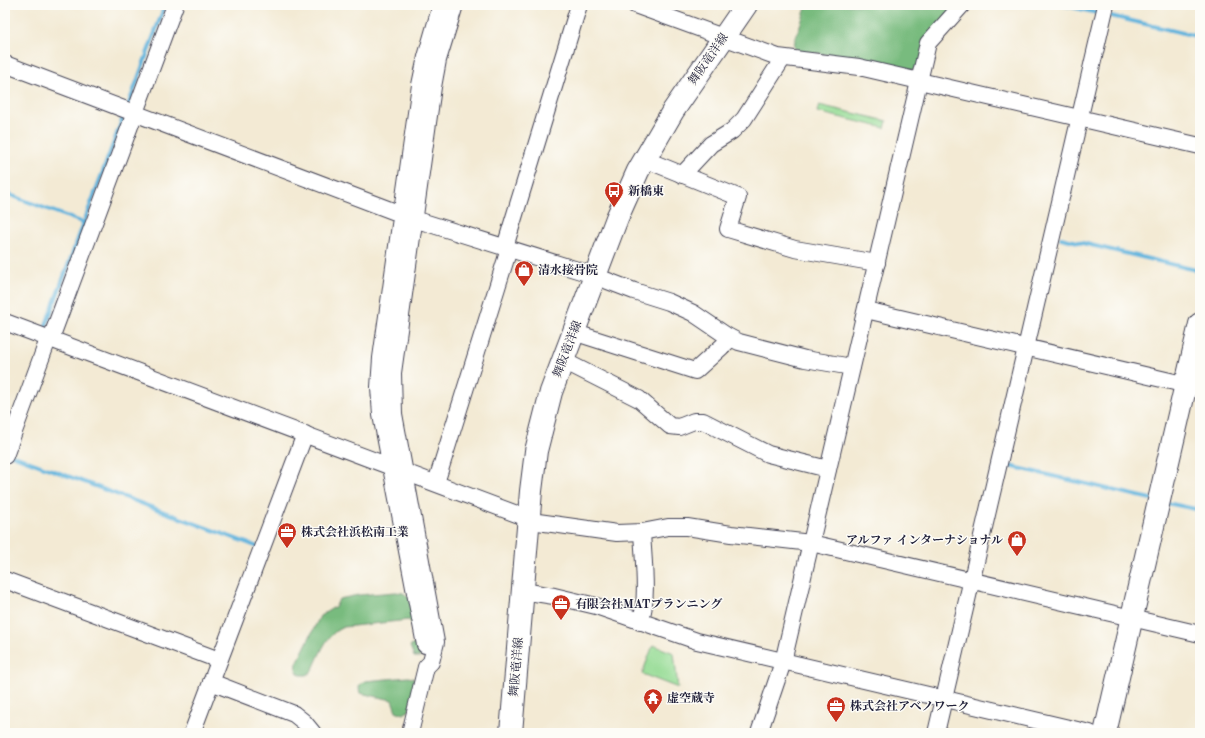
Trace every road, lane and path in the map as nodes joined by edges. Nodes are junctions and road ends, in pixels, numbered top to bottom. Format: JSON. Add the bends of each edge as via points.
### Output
{"nodes":[{"id":1,"x":175,"y":5,"type":"edge"},
{"id":2,"x":441,"y":5,"type":"edge"},
{"id":3,"x":455,"y":5,"type":"edge"},
{"id":4,"x":579,"y":5,"type":"edge"},
{"id":5,"x":636,"y":5,"type":"edge"},
{"id":6,"x":746,"y":5,"type":"edge"},
{"id":7,"x":962,"y":5,"type":"edge"},
{"id":8,"x":1106,"y":5,"type":"edge"},
{"id":9,"x":723,"y":38,"type":"junction"},
{"id":10,"x":783,"y":58,"type":"junction"},
{"id":11,"x":5,"y":64,"type":"edge"},
{"id":12,"x":919,"y":81,"type":"junction"},
{"id":13,"x":129,"y":111,"type":"junction"},
{"id":14,"x":1080,"y":118,"type":"junction"},
{"id":15,"x":1200,"y":146,"type":"edge"},
{"id":16,"x":644,"y":159,"type":"junction"},
{"id":17,"x":682,"y":175,"type":"junction"},
{"id":18,"x":408,"y":216,"type":"junction"},
{"id":19,"x":507,"y":248,"type":"junction"},
{"id":20,"x":876,"y":263,"type":"junction"},
{"id":21,"x":595,"y":276,"type":"junction"},
{"id":22,"x":866,"y":310,"type":"junction"},
{"id":23,"x":5,"y":322,"type":"edge"},
{"id":24,"x":1200,"y":324,"type":"edge"},
{"id":25,"x":573,"y":332,"type":"junction"},
{"id":26,"x":44,"y":337,"type":"junction"},
{"id":27,"x":729,"y":337,"type":"junction"},
{"id":28,"x":1026,"y":347,"type":"junction"},
{"id":29,"x":562,"y":360,"type":"junction"},
{"id":30,"x":852,"y":367,"type":"junction"},
{"id":31,"x":1193,"y":386,"type":"edge"},
{"id":32,"x":305,"y":434,"type":"junction"},
{"id":33,"x":5,"y":456,"type":"edge"},
{"id":34,"x":398,"y":469,"type":"junction"},
{"id":35,"x":828,"y":469,"type":"junction"},
{"id":36,"x":436,"y":483,"type":"junction"},
{"id":37,"x":528,"y":518,"type":"junction"},
{"id":38,"x":642,"y":532,"type":"junction"},
{"id":39,"x":811,"y":543,"type":"junction"},
{"id":40,"x":5,"y":580,"type":"edge"},
{"id":41,"x":971,"y":580,"type":"junction"},
{"id":42,"x":522,"y":592,"type":"junction"},
{"id":43,"x":1131,"y":617,"type":"junction"},
{"id":44,"x":640,"y":622,"type":"junction"},
{"id":45,"x":1200,"y":634,"type":"edge"},
{"id":46,"x":219,"y":660,"type":"junction"},
{"id":47,"x":783,"y":662,"type":"junction"},
{"id":48,"x":211,"y":682,"type":"junction"},
{"id":49,"x":944,"y":699,"type":"junction"},
{"id":50,"x":192,"y":733,"type":"edge"},
{"id":51,"x":313,"y":733,"type":"edge"},
{"id":52,"x":410,"y":733,"type":"edge"},
{"id":53,"x":511,"y":733,"type":"edge"},
{"id":54,"x":759,"y":733,"type":"edge"},
{"id":55,"x":936,"y":733,"type":"edge"},
{"id":56,"x":1090,"y":733,"type":"edge"},
{"id":57,"x":1104,"y":733,"type":"edge"}],
"edges":[{"from":1,"to":13,"type":"street"},
{"from":2,"to":18,"type":"street","via":[[423,71]]},
{"from":3,"to":18,"type":"street","via":[[436,73]]},
{"from":4,"to":19,"type":"street"},
{"from":5,"to":9,"type":"street"},
{"from":6,"to":9,"type":"main road","name":"舞阪竜洋線"},
{"from":7,"to":12,"type":"street","via":[[928,43]]},
{"from":8,"to":14,"type":"street"},
{"from":9,"to":10,"type":"street"},
{"from":9,"to":16,"type":"main road","name":"舞阪竜洋線"},
{"from":10,"to":12,"type":"street","via":[[846,64]]},
{"from":10,"to":17,"type":"street","via":[[754,105],[736,128],[711,144]]},
{"from":11,"to":13,"type":"street"},
{"from":12,"to":14,"type":"street"},
{"from":12,"to":20,"type":"street"},
{"from":13,"to":18,"type":"street"},
{"from":13,"to":26,"type":"street"},
{"from":14,"to":15,"type":"street"},
{"from":14,"to":28,"type":"street"},
{"from":16,"to":17,"type":"street"},
{"from":16,"to":21,"type":"main road","name":"舞阪竜洋線"},
{"from":17,"to":20,"type":"street","via":[[738,197],[728,229],[795,249]]},
{"from":18,"to":19,"type":"street"},
{"from":18,"to":34,"type":"street","via":[[392,380]]},
{"from":19,"to":21,"type":"street"},
{"from":19,"to":36,"type":"street"},
{"from":20,"to":22,"type":"street"},
{"from":21,"to":25,"type":"main road","name":"舞阪竜洋線"},
{"from":21,"to":27,"type":"street","via":[[677,305]]},
{"from":22,"to":28,"type":"street"},
{"from":22,"to":30,"type":"street"},
{"from":23,"to":26,"type":"street"},
{"from":24,"to":31,"type":"main road"},
{"from":25,"to":27,"type":"street","via":[[695,371],[727,342]]},
{"from":25,"to":29,"type":"main road","name":"舞阪竜洋線"},
{"from":26,"to":32,"type":"street"},
{"from":26,"to":33,"type":"street"},
{"from":27,"to":30,"type":"street","via":[[793,356]]},
{"from":28,"to":31,"type":"street"},
{"from":28,"to":41,"type":"street"},
{"from":29,"to":35,"type":"street","via":[[633,395],[670,426],[679,427],[694,421],[703,421],[768,454]]},
{"from":29,"to":37,"type":"main road","name":"舞阪竜洋線","via":[[540,431]]},
{"from":30,"to":35,"type":"street"},
{"from":31,"to":43,"type":"main road"},
{"from":32,"to":34,"type":"street"},
{"from":32,"to":46,"type":"street"},
{"from":34,"to":36,"type":"street"},
{"from":34,"to":52,"type":"street","via":[[436,642],[431,662],[426,667]]},
{"from":35,"to":39,"type":"street"},
{"from":36,"to":37,"type":"street"},
{"from":37,"to":38,"type":"street","via":[[538,522],[601,532]]},
{"from":37,"to":42,"type":"main road","name":"舞阪竜洋線"},
{"from":38,"to":39,"type":"street","via":[[678,526]]},
{"from":38,"to":44,"type":"street","via":[[644,583],[643,616]]},
{"from":39,"to":41,"type":"street"},
{"from":39,"to":47,"type":"street"},
{"from":40,"to":46,"type":"street"},
{"from":41,"to":43,"type":"street"},
{"from":41,"to":49,"type":"street"},
{"from":42,"to":44,"type":"street","via":[[575,600]]},
{"from":42,"to":53,"type":"main road","name":"舞阪竜洋線"},
{"from":43,"to":45,"type":"street"},
{"from":43,"to":57,"type":"main road"},
{"from":44,"to":47,"type":"street","via":[[697,641]]},
{"from":46,"to":48,"type":"street"},
{"from":47,"to":49,"type":"street"},
{"from":47,"to":54,"type":"street"},
{"from":48,"to":50,"type":"street"},
{"from":48,"to":51,"type":"street","via":[[294,714]]},
{"from":49,"to":55,"type":"street"},
{"from":49,"to":56,"type":"street"}]}
